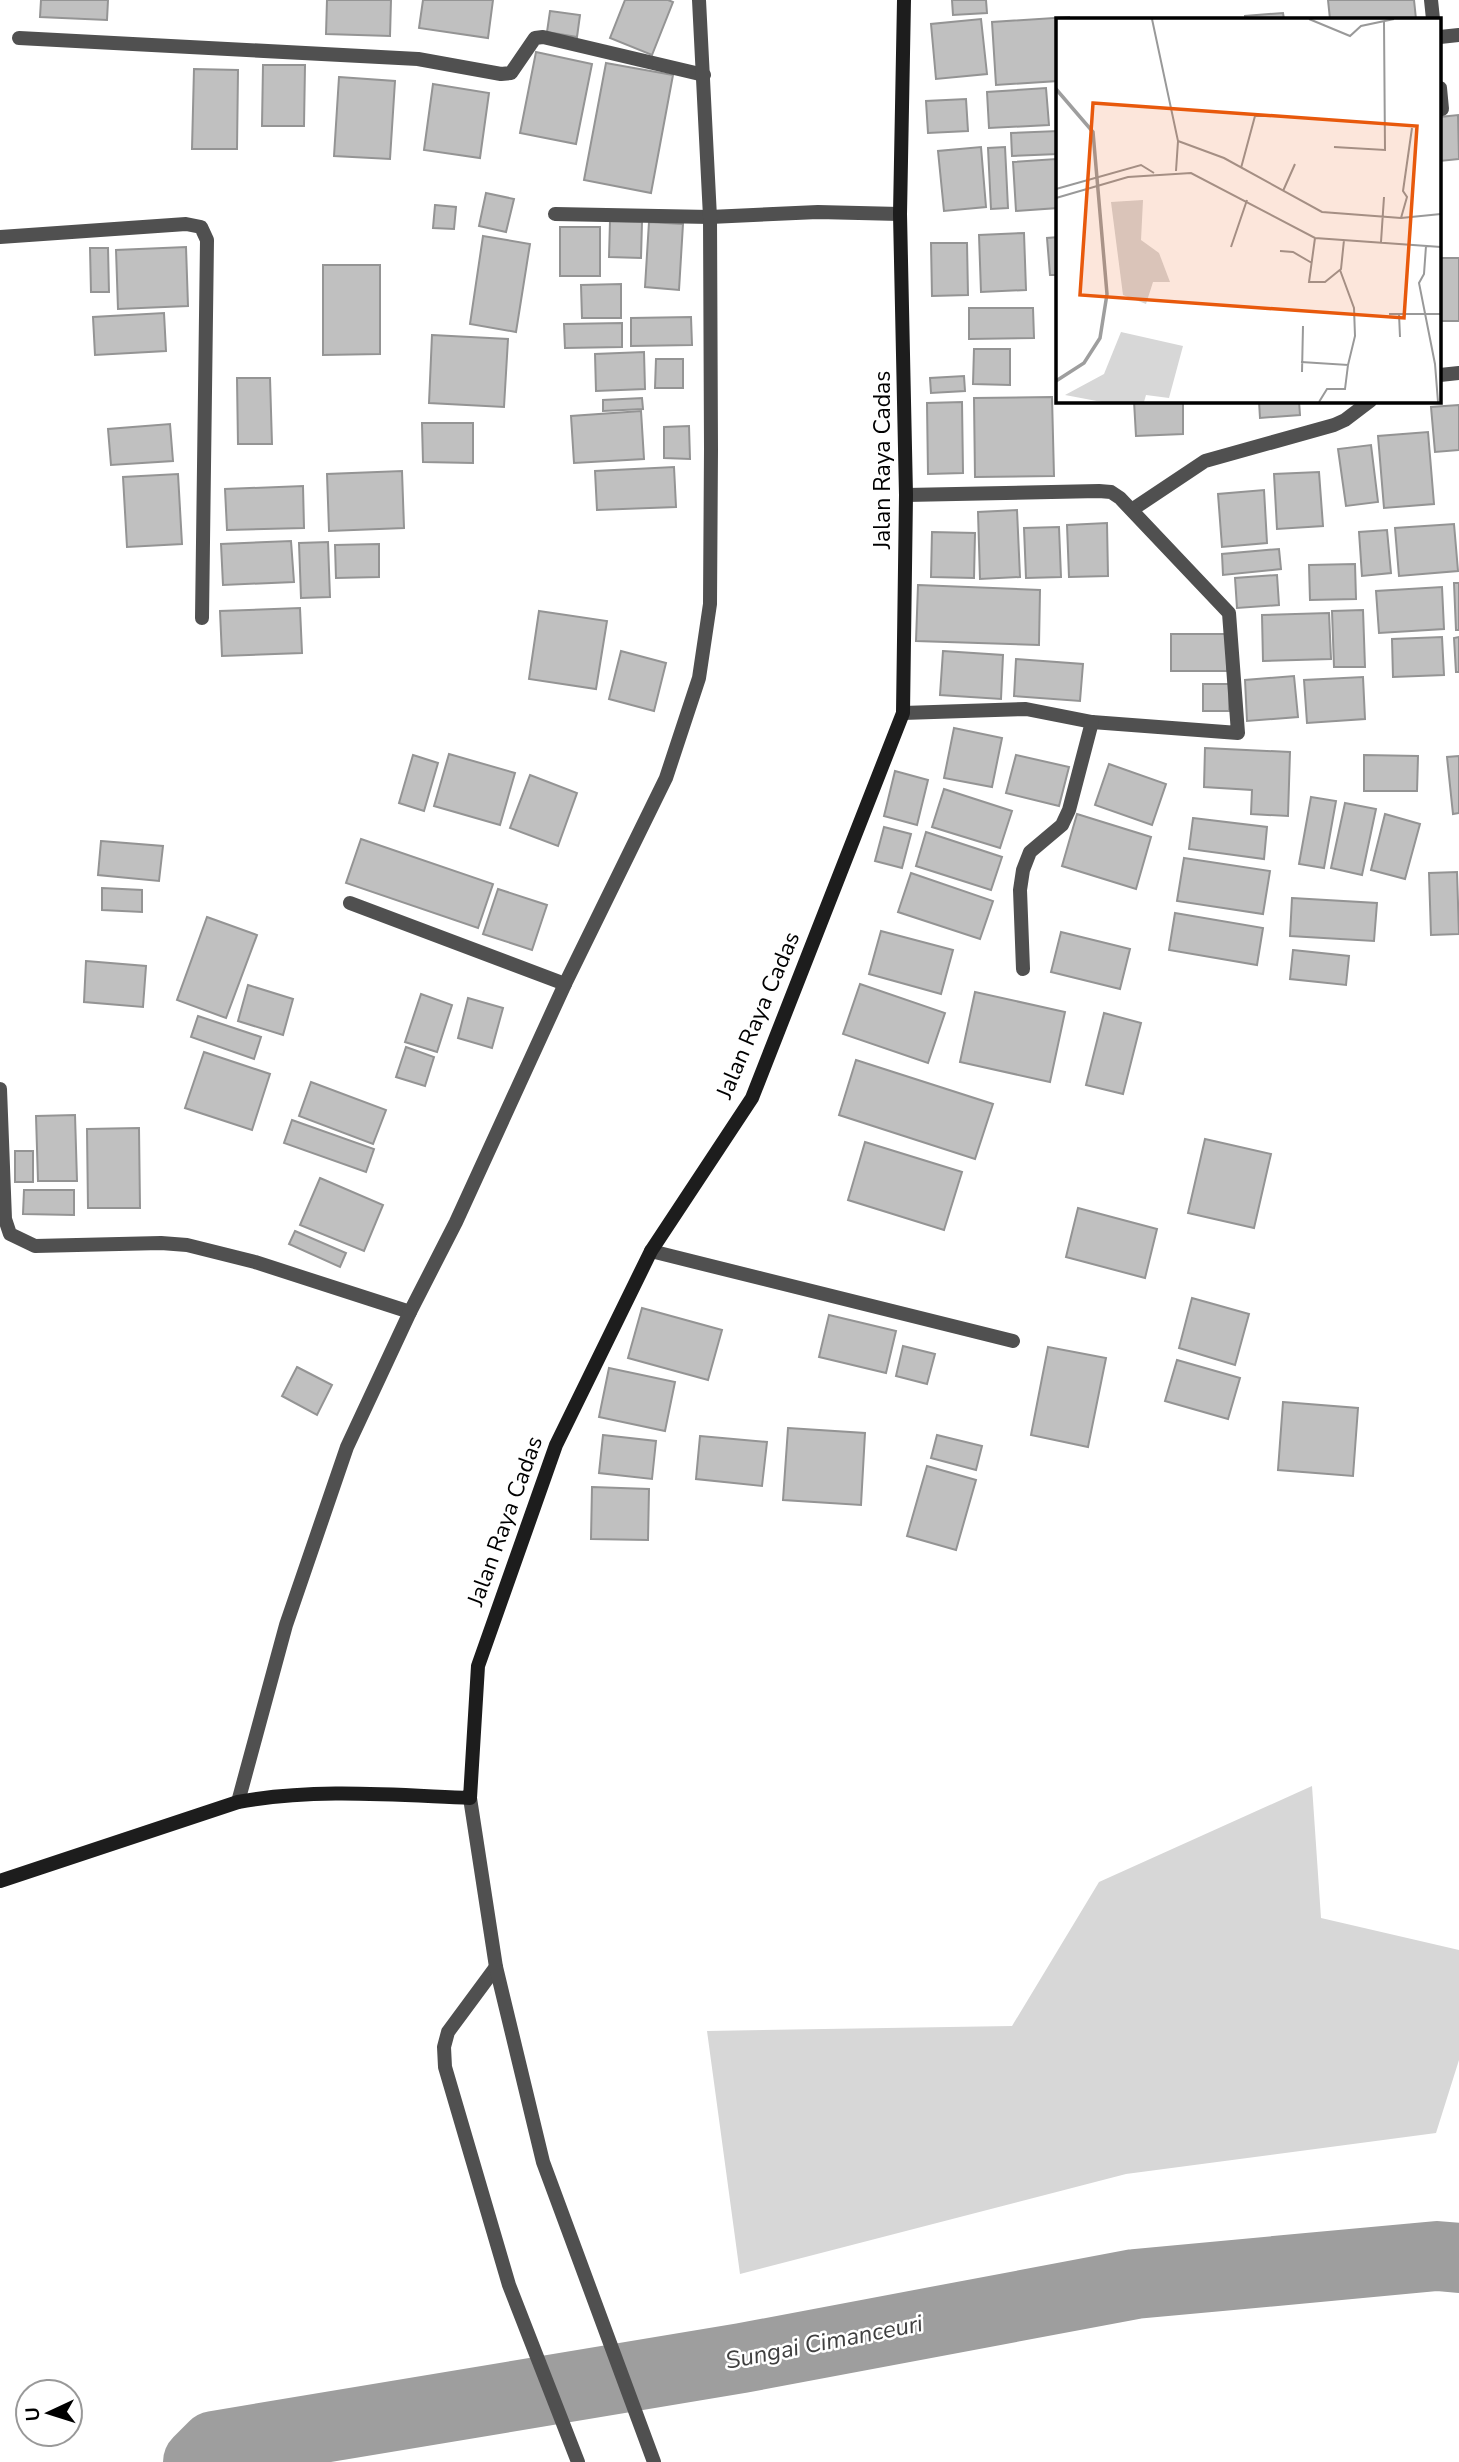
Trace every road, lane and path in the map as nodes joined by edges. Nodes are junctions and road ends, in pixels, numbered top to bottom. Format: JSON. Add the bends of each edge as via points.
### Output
{"nodes":[{"id":1,"x":699,"y":0,"type":"edge"},
{"id":2,"x":904,"y":0,"type":"edge"},
{"id":3,"x":1431,"y":0,"type":"edge"},
{"id":4,"x":1433,"y":18,"type":"edge"},
{"id":5,"x":19,"y":38,"type":"dead end"},
{"id":6,"x":704,"y":75,"type":"junction"},
{"id":7,"x":555,"y":214,"type":"dead end"},
{"id":8,"x":900,"y":214,"type":"junction"},
{"id":9,"x":710,"y":217,"type":"junction"},
{"id":10,"x":0,"y":237,"type":"edge"},
{"id":11,"x":1369,"y":402,"type":"edge"},
{"id":12,"x":906,"y":495,"type":"junction"},
{"id":13,"x":1133,"y":509,"type":"junction"},
{"id":14,"x":202,"y":618,"type":"dead end"},
{"id":15,"x":903,"y":713,"type":"junction"},
{"id":16,"x":1092,"y":722,"type":"junction"},
{"id":17,"x":351,"y":903,"type":"dead end"},
{"id":18,"x":1023,"y":969,"type":"dead end"},
{"id":19,"x":565,"y":984,"type":"junction"},
{"id":20,"x":0,"y":1090,"type":"edge"},
{"id":21,"x":651,"y":1251,"type":"junction"},
{"id":22,"x":410,"y":1312,"type":"junction"},
{"id":23,"x":1013,"y":1341,"type":"dead end"},
{"id":24,"x":470,"y":1798,"type":"junction"},
{"id":25,"x":239,"y":1802,"type":"junction"},
{"id":26,"x":0,"y":1881,"type":"edge"},
{"id":27,"x":496,"y":1967,"type":"junction"},
{"id":28,"x":578,"y":2462,"type":"edge"},
{"id":29,"x":654,"y":2462,"type":"edge"}],
"edges":[{"from":1,"to":6,"type":"street"},
{"from":2,"to":8,"type":"street","name":"Jalan Raya Cadas"},
{"from":3,"to":4,"type":"street"},
{"from":5,"to":6,"type":"street","via":[[418,59],[501,74],[511,73],[535,38],[543,37]]},
{"from":6,"to":9,"type":"street"},
{"from":7,"to":9,"type":"street"},
{"from":8,"to":9,"type":"street"},
{"from":8,"to":12,"type":"street","name":"Jalan Raya Cadas"},
{"from":9,"to":19,"type":"street","via":[[710,604],[699,678],[666,778]]},
{"from":10,"to":14,"type":"street","via":[[186,224],[201,227],[207,240]]},
{"from":11,"to":13,"type":"street","via":[[1334,425],[1205,461]]},
{"from":12,"to":13,"type":"street","via":[[1099,491],[1111,492]]},
{"from":12,"to":15,"type":"street","name":"Jalan Raya Cadas"},
{"from":13,"to":16,"type":"street","via":[[1229,613],[1238,733]]},
{"from":15,"to":16,"type":"street","via":[[1026,709]]},
{"from":15,"to":21,"type":"street","name":"Jalan Raya Cadas","via":[[752,1098]]},
{"from":16,"to":18,"type":"street","via":[[1069,810],[1062,825],[1030,852],[1023,870]]},
{"from":17,"to":19,"type":"street"},
{"from":19,"to":22,"type":"street"},
{"from":20,"to":22,"type":"street","via":[[5,1219],[10,1234],[23,1242],[34,1246],[187,1245]]},
{"from":21,"to":23,"type":"street"},
{"from":21,"to":24,"type":"street","name":"Jalan Raya Cadas","via":[[556,1445],[483,1649],[476,1685]]},
{"from":22,"to":25,"type":"street","via":[[347,1447],[286,1625]]},
{"from":24,"to":25,"type":"street","via":[[345,1793],[276,1795]]},
{"from":24,"to":27,"type":"street","name":"Jalan Raya Cadas"},
{"from":25,"to":26,"type":"street"},
{"from":27,"to":28,"type":"street","via":[[447,2032],[446,2067],[509,2285]]},
{"from":27,"to":29,"type":"street","name":"Jalan Raya Cadas","via":[[543,2162]]}]}
